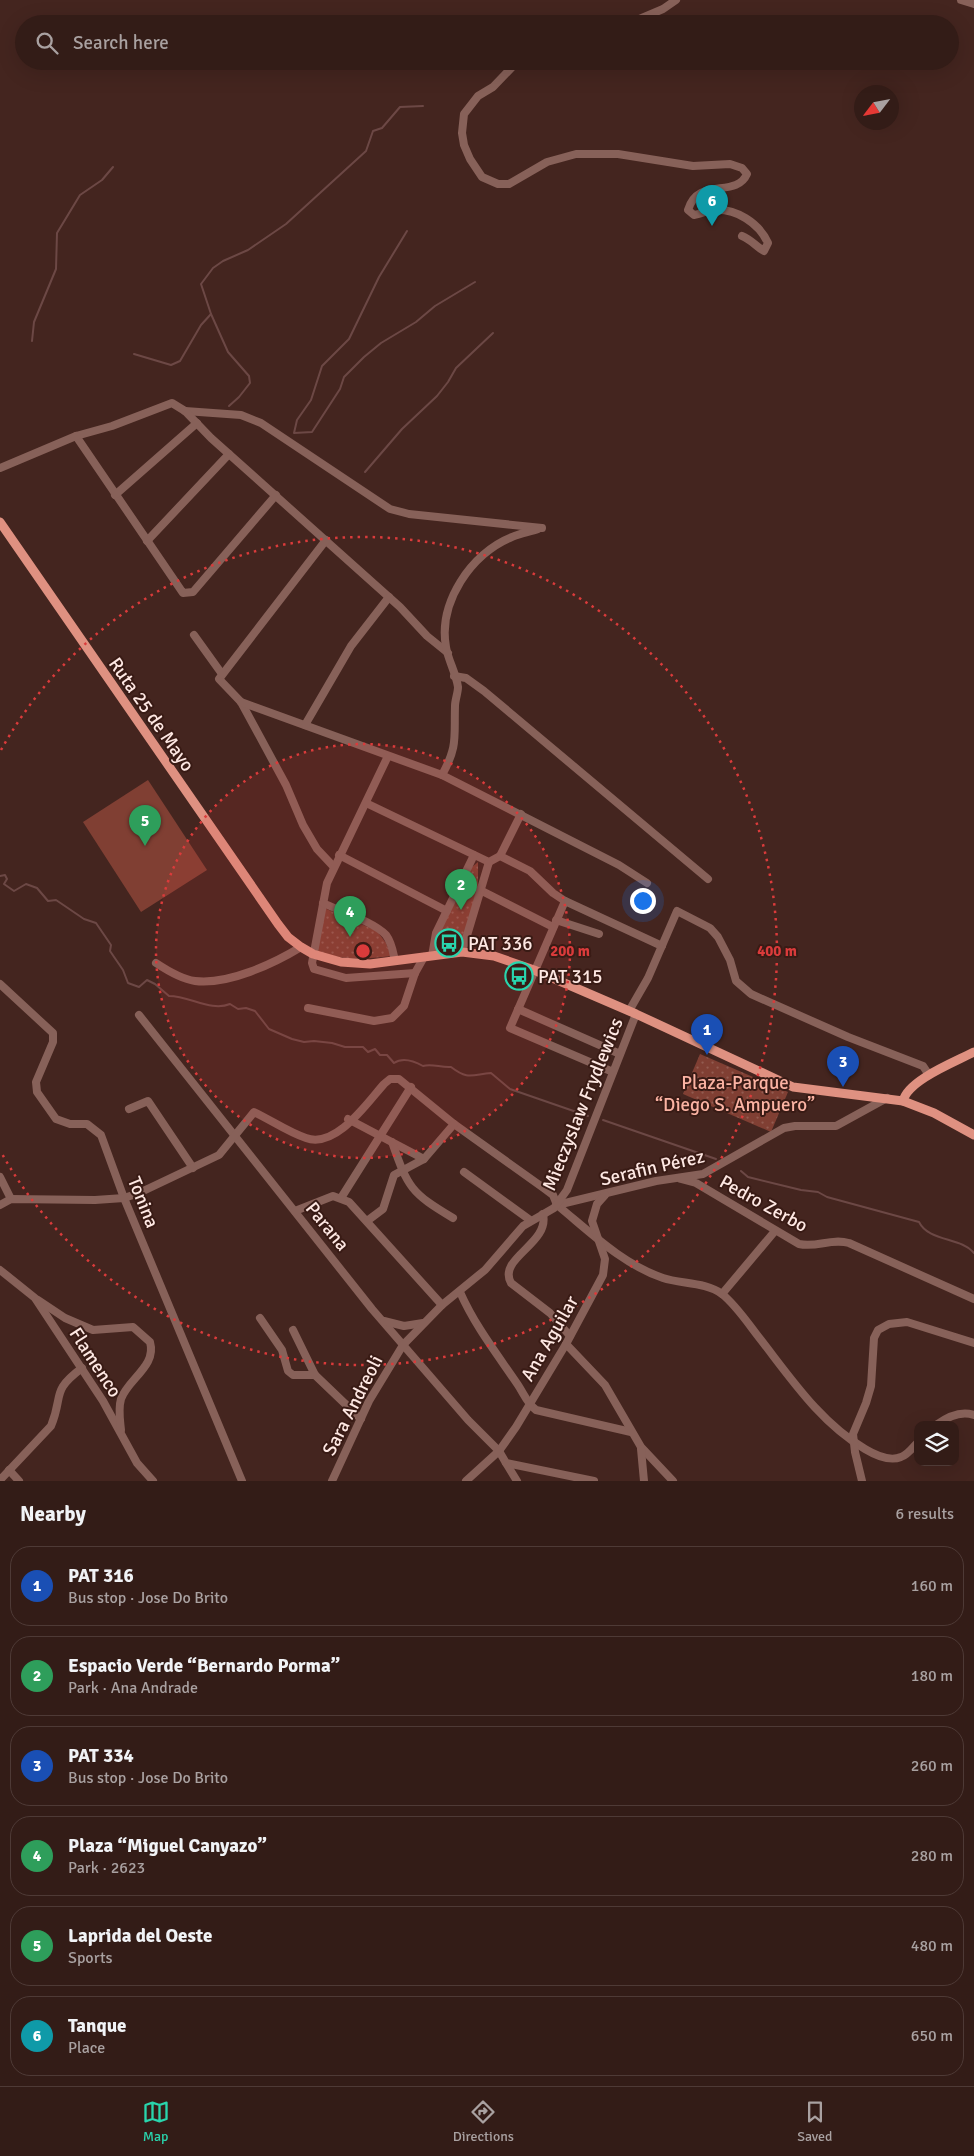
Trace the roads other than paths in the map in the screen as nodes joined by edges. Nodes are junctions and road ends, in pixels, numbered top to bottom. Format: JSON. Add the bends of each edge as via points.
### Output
{"nodes":[{"id":1,"x":676,"y":0,"type":"edge"},
{"id":2,"x":961,"y":0,"type":"edge"},
{"id":3,"x":974,"y":4,"type":"edge"},
{"id":4,"x":649,"y":15,"type":"edge"},
{"id":5,"x":510,"y":70,"type":"edge"},
{"id":6,"x":742,"y":236,"type":"dead end"},
{"id":7,"x":185,"y":411,"type":"junction"},
{"id":8,"x":196,"y":423,"type":"junction"},
{"id":9,"x":76,"y":436,"type":"junction"},
{"id":10,"x":229,"y":454,"type":"junction"},
{"id":11,"x":0,"y":468,"type":"edge"},
{"id":12,"x":116,"y":494,"type":"junction"},
{"id":13,"x":276,"y":495,"type":"junction"},
{"id":14,"x":0,"y":522,"type":"edge"},
{"id":15,"x":326,"y":540,"type":"junction"},
{"id":16,"x":147,"y":541,"type":"junction"},
{"id":17,"x":389,"y":597,"type":"junction"},
{"id":18,"x":194,"y":635,"type":"dead end"},
{"id":19,"x":448,"y":652,"type":"junction"},
{"id":20,"x":222,"y":674,"type":"junction"},
{"id":21,"x":454,"y":676,"type":"junction"},
{"id":22,"x":241,"y":702,"type":"junction"},
{"id":23,"x":304,"y":725,"type":"junction"},
{"id":24,"x":388,"y":756,"type":"junction"},
{"id":25,"x":442,"y":776,"type":"junction"},
{"id":26,"x":366,"y":803,"type":"junction"},
{"id":27,"x":521,"y":814,"type":"junction"},
{"id":28,"x":340,"y":855,"type":"junction"},
{"id":29,"x":474,"y":855,"type":"junction"},
{"id":30,"x":500,"y":856,"type":"junction"},
{"id":31,"x":489,"y":862,"type":"junction"},
{"id":32,"x":333,"y":866,"type":"junction"},
{"id":33,"x":708,"y":879,"type":"dead end"},
{"id":34,"x":646,"y":884,"type":"dead end"},
{"id":35,"x":480,"y":890,"type":"junction"},
{"id":36,"x":565,"y":901,"type":"junction"},
{"id":37,"x":323,"y":903,"type":"junction"},
{"id":38,"x":447,"y":911,"type":"junction"},
{"id":39,"x":554,"y":924,"type":"junction"},
{"id":40,"x":599,"y":934,"type":"dead end"},
{"id":41,"x":662,"y":946,"type":"junction"},
{"id":42,"x":301,"y":947,"type":"junction"},
{"id":43,"x":462,"y":952,"type":"junction"},
{"id":44,"x":313,"y":954,"type":"junction"},
{"id":45,"x":428,"y":957,"type":"junction"},
{"id":46,"x":395,"y":961,"type":"junction"},
{"id":47,"x":156,"y":964,"type":"dead end"},
{"id":48,"x":534,"y":970,"type":"junction"},
{"id":49,"x":415,"y":973,"type":"junction"},
{"id":50,"x":0,"y":984,"type":"edge"},
{"id":51,"x":308,"y":1008,"type":"dead end"},
{"id":52,"x":518,"y":1009,"type":"junction"},
{"id":53,"x":632,"y":1013,"type":"junction"},
{"id":54,"x":139,"y":1015,"type":"dead end"},
{"id":55,"x":974,"y":1052,"type":"edge"},
{"id":56,"x":620,"y":1054,"type":"junction"},
{"id":57,"x":612,"y":1072,"type":"junction"},
{"id":58,"x":930,"y":1076,"type":"junction"},
{"id":59,"x":411,"y":1087,"type":"junction"},
{"id":60,"x":887,"y":1098,"type":"junction"},
{"id":61,"x":903,"y":1101,"type":"junction"},
{"id":62,"x":129,"y":1110,"type":"dead end"},
{"id":63,"x":349,"y":1120,"type":"junction"},
{"id":64,"x":454,"y":1124,"type":"junction"},
{"id":65,"x":974,"y":1135,"type":"edge"},
{"id":66,"x":236,"y":1136,"type":"junction"},
{"id":67,"x":381,"y":1136,"type":"junction"},
{"id":68,"x":392,"y":1142,"type":"junction"},
{"id":69,"x":424,"y":1159,"type":"junction"},
{"id":70,"x":193,"y":1168,"type":"junction"},
{"id":71,"x":401,"y":1171,"type":"junction"},
{"id":72,"x":464,"y":1172,"type":"dead end"},
{"id":73,"x":0,"y":1177,"type":"edge"},
{"id":74,"x":678,"y":1178,"type":"junction"},
{"id":75,"x":605,"y":1195,"type":"junction"},
{"id":76,"x":124,"y":1198,"type":"junction"},
{"id":77,"x":341,"y":1198,"type":"junction"},
{"id":78,"x":11,"y":1199,"type":"junction"},
{"id":79,"x":0,"y":1205,"type":"edge"},
{"id":80,"x":557,"y":1205,"type":"junction"},
{"id":81,"x":295,"y":1211,"type":"junction"},
{"id":82,"x":543,"y":1214,"type":"junction"},
{"id":83,"x":453,"y":1218,"type":"dead end"},
{"id":84,"x":530,"y":1220,"type":"junction"},
{"id":85,"x":367,"y":1221,"type":"junction"},
{"id":86,"x":775,"y":1231,"type":"junction"},
{"id":87,"x":598,"y":1239,"type":"junction"},
{"id":88,"x":0,"y":1270,"type":"edge"},
{"id":89,"x":460,"y":1292,"type":"junction"},
{"id":90,"x":722,"y":1294,"type":"junction"},
{"id":91,"x":35,"y":1298,"type":"junction"},
{"id":92,"x":974,"y":1299,"type":"edge"},
{"id":93,"x":442,"y":1305,"type":"junction"},
{"id":94,"x":260,"y":1318,"type":"dead end"},
{"id":95,"x":382,"y":1320,"type":"junction"},
{"id":96,"x":423,"y":1323,"type":"junction"},
{"id":97,"x":293,"y":1330,"type":"dead end"},
{"id":98,"x":570,"y":1336,"type":"junction"},
{"id":99,"x":974,"y":1343,"type":"edge"},
{"id":100,"x":566,"y":1344,"type":"junction"},
{"id":101,"x":403,"y":1345,"type":"junction"},
{"id":102,"x":82,"y":1368,"type":"junction"},
{"id":103,"x":314,"y":1375,"type":"junction"},
{"id":104,"x":529,"y":1404,"type":"junction"},
{"id":105,"x":974,"y":1415,"type":"edge"},
{"id":106,"x":361,"y":1419,"type":"junction"},
{"id":107,"x":943,"y":1421,"type":"edge"},
{"id":108,"x":630,"y":1432,"type":"junction"},
{"id":109,"x":121,"y":1434,"type":"junction"},
{"id":110,"x":853,"y":1442,"type":"junction"},
{"id":111,"x":914,"y":1446,"type":"edge"},
{"id":112,"x":641,"y":1447,"type":"junction"},
{"id":113,"x":499,"y":1451,"type":"junction"},
{"id":114,"x":506,"y":1463,"type":"junction"},
{"id":115,"x":9,"y":1470,"type":"junction"},
{"id":116,"x":150,"y":1479,"type":"edge"},
{"id":117,"x":0,"y":1480,"type":"edge"},
{"id":118,"x":19,"y":1481,"type":"edge"},
{"id":119,"x":242,"y":1481,"type":"edge"},
{"id":120,"x":332,"y":1481,"type":"edge"},
{"id":121,"x":466,"y":1481,"type":"edge"},
{"id":122,"x":517,"y":1481,"type":"edge"},
{"id":123,"x":594,"y":1481,"type":"edge"},
{"id":124,"x":644,"y":1481,"type":"edge"},
{"id":125,"x":673,"y":1481,"type":"edge"},
{"id":126,"x":862,"y":1481,"type":"edge"}],
"edges":[{"from":1,"to":4,"type":"street"},
{"from":2,"to":3,"type":"street"},
{"from":5,"to":6,"type":"street","via":[[494,87],[478,96],[464,114],[464,145],[482,177],[498,184],[509,184],[547,162],[576,154],[618,154],[694,166],[730,164],[742,168],[747,174],[743,183],[709,190],[696,197],[688,210],[694,215],[713,210],[738,214],[764,233],[768,243],[764,251]]},
{"from":7,"to":8,"type":"street"},
{"from":7,"to":9,"type":"street","via":[[172,403]]},
{"from":7,"to":19,"type":"street","via":[[241,416],[261,423],[390,509],[409,514],[542,528],[512,536],[497,545],[466,574],[455,591],[445,623]]},
{"from":8,"to":10,"type":"street"},
{"from":8,"to":12,"type":"street"},
{"from":9,"to":11,"type":"street"},
{"from":9,"to":12,"type":"street"},
{"from":10,"to":13,"type":"street"},
{"from":10,"to":16,"type":"street"},
{"from":12,"to":16,"type":"street"},
{"from":13,"to":15,"type":"street"},
{"from":13,"to":16,"type":"street","via":[[193,592],[183,593]]},
{"from":14,"to":42,"type":"main road","name":"Ruta 25 de Mayo","via":[[278,924]]},
{"from":15,"to":17,"type":"street"},
{"from":15,"to":20,"type":"street"},
{"from":17,"to":19,"type":"street","via":[[427,636]]},
{"from":17,"to":23,"type":"street","via":[[351,646]]},
{"from":18,"to":20,"type":"street"},
{"from":19,"to":21,"type":"street"},
{"from":20,"to":22,"type":"street","via":[[219,679]]},
{"from":21,"to":25,"type":"street","via":[[458,688],[455,744]]},
{"from":21,"to":33,"type":"street","via":[[466,678],[484,691]]},
{"from":22,"to":23,"type":"street"},
{"from":22,"to":32,"type":"street","via":[[286,785],[303,825],[317,849]]},
{"from":23,"to":24,"type":"street"},
{"from":24,"to":25,"type":"street"},
{"from":24,"to":26,"type":"street"},
{"from":25,"to":27,"type":"street"},
{"from":26,"to":28,"type":"street"},
{"from":26,"to":29,"type":"street"},
{"from":27,"to":30,"type":"street"},
{"from":27,"to":34,"type":"street","via":[[619,865]]},
{"from":28,"to":32,"type":"street"},
{"from":28,"to":38,"type":"street"},
{"from":29,"to":31,"type":"street"},
{"from":29,"to":38,"type":"street"},
{"from":30,"to":31,"type":"street"},
{"from":30,"to":36,"type":"street","via":[[530,871]]},
{"from":31,"to":35,"type":"street"},
{"from":32,"to":37,"type":"street"},
{"from":35,"to":39,"type":"street"},
{"from":35,"to":43,"type":"street"},
{"from":36,"to":39,"type":"street"},
{"from":36,"to":41,"type":"street"},
{"from":37,"to":44,"type":"street"},
{"from":37,"to":46,"type":"street","via":[[381,931],[391,943]]},
{"from":38,"to":45,"type":"street"},
{"from":39,"to":40,"type":"street"},
{"from":39,"to":48,"type":"street"},
{"from":41,"to":53,"type":"street","name":"Mieczyslaw Frydlewics"},
{"from":41,"to":58,"type":"street","name":"Mieczyslaw Frydlewics","via":[[676,911],[710,928],[730,960],[736,981],[751,994],[923,1066]]},
{"from":42,"to":44,"type":"main road","name":"Ruta 25 de Mayo"},
{"from":42,"to":47,"type":"street","via":[[254,970],[212,982],[194,981]]},
{"from":43,"to":45,"type":"main road","name":"Ruta 25 de Mayo"},
{"from":43,"to":48,"type":"main road","name":"Ruta 25 de Mayo","via":[[494,956]]},
{"from":44,"to":46,"type":"main road","name":"Ruta 25 de Mayo","via":[[353,963]]},
{"from":44,"to":49,"type":"street","via":[[314,969],[346,978]]},
{"from":45,"to":46,"type":"main road","name":"Ruta 25 de Mayo"},
{"from":45,"to":49,"type":"street"},
{"from":48,"to":52,"type":"street"},
{"from":48,"to":53,"type":"main road","name":"Ruta 25 de Mayo"},
{"from":49,"to":51,"type":"street","via":[[404,1006],[384,1021]]},
{"from":50,"to":76,"type":"street","name":"Tonina","via":[[53,1033],[53,1042],[36,1082],[37,1092],[56,1119],[70,1124],[87,1124],[101,1135]]},
{"from":52,"to":56,"type":"street"},
{"from":52,"to":57,"type":"street","via":[[510,1028]]},
{"from":53,"to":56,"type":"street","name":"Mieczyslaw Frydlewics"},
{"from":53,"to":60,"type":"main road","name":"Ruta 25 de Mayo","via":[[792,1087]]},
{"from":54,"to":66,"type":"street","name":"Parana"},
{"from":55,"to":58,"type":"main road"},
{"from":56,"to":57,"type":"street","name":"Mieczyslaw Frydlewics"},
{"from":57,"to":80,"type":"street","name":"Mieczyslaw Frydlewics","via":[[567,1190]]},
{"from":58,"to":61,"type":"main road","via":[[908,1090]]},
{"from":59,"to":63,"type":"street","via":[[399,1078],[390,1079]]},
{"from":59,"to":64,"type":"street"},
{"from":59,"to":67,"type":"street"},
{"from":60,"to":61,"type":"main road","name":"Ruta 25 de Mayo"},
{"from":60,"to":74,"type":"street","name":"Serafin Pérez","via":[[836,1126],[784,1128],[711,1172]]},
{"from":61,"to":65,"type":"main road","name":"Ruta 25 de Mayo","via":[[934,1113]]},
{"from":62,"to":70,"type":"street","via":[[148,1100]]},
{"from":63,"to":66,"type":"street","via":[[345,1128],[322,1139],[312,1139],[254,1112]]},
{"from":63,"to":67,"type":"street"},
{"from":64,"to":69,"type":"street"},
{"from":64,"to":80,"type":"street","via":[[553,1195]]},
{"from":66,"to":70,"type":"street","via":[[219,1155]]},
{"from":66,"to":81,"type":"street","name":"Parana"},
{"from":67,"to":68,"type":"street"},
{"from":67,"to":77,"type":"street"},
{"from":68,"to":69,"type":"street"},
{"from":68,"to":71,"type":"street"},
{"from":69,"to":71,"type":"street"},
{"from":70,"to":76,"type":"street"},
{"from":71,"to":83,"type":"street","via":[[416,1194]]},
{"from":71,"to":85,"type":"street","via":[[394,1175],[383,1209]]},
{"from":72,"to":84,"type":"street"},
{"from":73,"to":78,"type":"street"},
{"from":74,"to":75,"type":"street","name":"Serafin Pérez","via":[[656,1180]]},
{"from":74,"to":86,"type":"street","name":"Pedro Zerbo","via":[[696,1183]]},
{"from":75,"to":80,"type":"street","name":"Serafin Pérez"},
{"from":75,"to":87,"type":"street","name":"Ana Aguilar","via":[[597,1204],[592,1221]]},
{"from":76,"to":78,"type":"street"},
{"from":76,"to":119,"type":"street","name":"Tonina"},
{"from":77,"to":81,"type":"street","via":[[326,1197]]},
{"from":77,"to":85,"type":"street"},
{"from":78,"to":79,"type":"street"},
{"from":80,"to":82,"type":"street","name":"Mieczyslaw Frydlewics"},
{"from":80,"to":87,"type":"street"},
{"from":81,"to":95,"type":"street","name":"Parana"},
{"from":82,"to":84,"type":"street","name":"Mieczyslaw Frydlewics"},
{"from":82,"to":98,"type":"street","via":[[544,1226],[540,1233],[509,1267],[507,1277],[550,1313]]},
{"from":84,"to":89,"type":"street","name":"Mieczyslaw Frydlewics","via":[[485,1270]]},
{"from":85,"to":93,"type":"street"},
{"from":86,"to":90,"type":"street"},
{"from":86,"to":92,"type":"street","name":"Pedro Zerbo","via":[[805,1245],[831,1241],[849,1243]]},
{"from":87,"to":90,"type":"street","via":[[610,1250],[662,1278],[710,1288]]},
{"from":87,"to":98,"type":"street","name":"Ana Aguilar","via":[[605,1259],[603,1275]]},
{"from":88,"to":91,"type":"street","name":"Flamenco"},
{"from":89,"to":93,"type":"street","name":"Mieczyslaw Frydlewics"},
{"from":89,"to":104,"type":"street","via":[[479,1331]]},
{"from":90,"to":110,"type":"street","via":[[799,1389],[833,1426]]},
{"from":91,"to":102,"type":"street","name":"Flamenco"},
{"from":91,"to":109,"type":"street","via":[[74,1323],[94,1330],[132,1327],[150,1342],[151,1355],[144,1369],[121,1398]]},
{"from":93,"to":96,"type":"street","name":"Mieczyslaw Frydlewics"},
{"from":94,"to":103,"type":"street","via":[[282,1350],[288,1371],[293,1376]]},
{"from":95,"to":96,"type":"street","via":[[404,1326]]},
{"from":95,"to":101,"type":"street","name":"Parana"},
{"from":96,"to":101,"type":"street","name":"Mieczyslaw Frydlewics"},
{"from":97,"to":103,"type":"street"},
{"from":98,"to":100,"type":"street","name":"Ana Aguilar"},
{"from":99,"to":110,"type":"street","via":[[907,1322],[882,1326],[874,1338],[871,1386],[854,1429]]},
{"from":100,"to":104,"type":"street","name":"Ana Aguilar"},
{"from":100,"to":108,"type":"street","via":[[605,1385]]},
{"from":101,"to":106,"type":"street","name":"Sara Andreoli"},
{"from":101,"to":113,"type":"street","name":"Parana"},
{"from":102,"to":109,"type":"street","name":"Flamenco"},
{"from":102,"to":115,"type":"street","via":[[67,1379],[60,1390],[51,1426]]},
{"from":103,"to":106,"type":"street"},
{"from":104,"to":108,"type":"street","via":[[536,1410]]},
{"from":104,"to":113,"type":"street","name":"Ana Aguilar"},
{"from":105,"to":107,"type":"street","via":[[954,1415]]},
{"from":106,"to":120,"type":"street","name":"Sara Andreoli"},
{"from":108,"to":112,"type":"street"},
{"from":109,"to":116,"type":"street","name":"Flamenco"},
{"from":110,"to":111,"type":"street","via":[[875,1455],[893,1458],[906,1454]]},
{"from":110,"to":126,"type":"street"},
{"from":112,"to":124,"type":"street"},
{"from":112,"to":125,"type":"street"},
{"from":113,"to":114,"type":"street","name":"Parana"},
{"from":113,"to":121,"type":"street","name":"Ana Aguilar"},
{"from":114,"to":122,"type":"street","name":"Parana"},
{"from":114,"to":123,"type":"street"},
{"from":115,"to":117,"type":"street"},
{"from":115,"to":118,"type":"street"}]}
